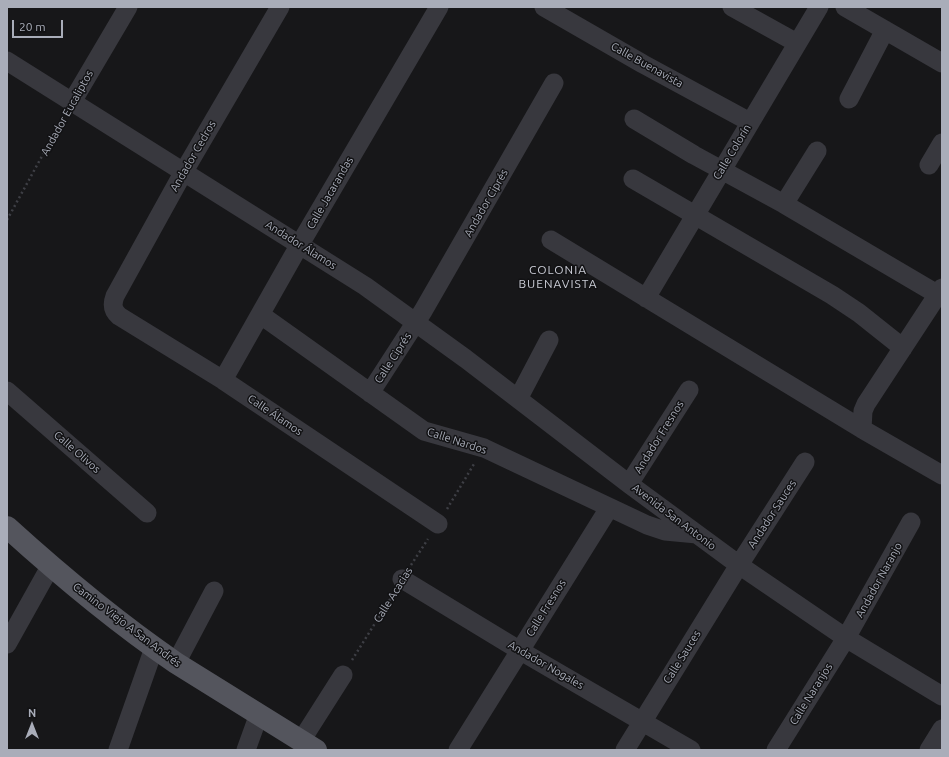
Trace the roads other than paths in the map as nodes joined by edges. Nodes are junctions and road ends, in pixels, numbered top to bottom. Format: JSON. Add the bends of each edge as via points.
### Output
{"nodes":[{"id":1,"x":128,"y":7,"type":"edge"},
{"id":2,"x":280,"y":7,"type":"edge"},
{"id":3,"x":439,"y":7,"type":"edge"},
{"id":4,"x":544,"y":7,"type":"edge"},
{"id":5,"x":732,"y":7,"type":"edge"},
{"id":6,"x":819,"y":7,"type":"edge"},
{"id":7,"x":845,"y":7,"type":"edge"},
{"id":8,"x":885,"y":30,"type":"junction"},
{"id":9,"x":797,"y":43,"type":"junction"},
{"id":10,"x":7,"y":61,"type":"edge"},
{"id":11,"x":942,"y":64,"type":"edge"},
{"id":12,"x":554,"y":83,"type":"dead end"},
{"id":13,"x":849,"y":99,"type":"dead end"},
{"id":14,"x":72,"y":102,"type":"junction"},
{"id":15,"x":634,"y":119,"type":"dead end"},
{"id":16,"x":750,"y":122,"type":"junction"},
{"id":17,"x":942,"y":143,"type":"edge"},
{"id":18,"x":817,"y":151,"type":"dead end"},
{"id":19,"x":929,"y":166,"type":"dead end"},
{"id":20,"x":722,"y":170,"type":"junction"},
{"id":21,"x":183,"y":173,"type":"junction"},
{"id":22,"x":632,"y":179,"type":"dead end"},
{"id":23,"x":784,"y":204,"type":"junction"},
{"id":24,"x":695,"y":216,"type":"junction"},
{"id":25,"x":550,"y":240,"type":"dead end"},
{"id":26,"x":300,"y":244,"type":"junction"},
{"id":27,"x":941,"y":293,"type":"edge"},
{"id":28,"x":646,"y":298,"type":"junction"},
{"id":29,"x":113,"y":308,"type":"joint"},
{"id":30,"x":261,"y":315,"type":"junction"},
{"id":31,"x":416,"y":322,"type":"junction"},
{"id":32,"x":550,"y":340,"type":"dead end"},
{"id":33,"x":903,"y":348,"type":"junction"},
{"id":34,"x":223,"y":380,"type":"junction"},
{"id":35,"x":689,"y":390,"type":"dead end"},
{"id":36,"x":7,"y":391,"type":"edge"},
{"id":37,"x":370,"y":393,"type":"junction"},
{"id":38,"x":518,"y":399,"type":"junction"},
{"id":39,"x":862,"y":429,"type":"junction"},
{"id":40,"x":805,"y":462,"type":"dead end"},
{"id":41,"x":942,"y":474,"type":"edge"},
{"id":42,"x":629,"y":484,"type":"junction"},
{"id":43,"x":609,"y":508,"type":"junction"},
{"id":44,"x":147,"y":513,"type":"dead end"},
{"id":45,"x":911,"y":522,"type":"dead end"},
{"id":46,"x":438,"y":524,"type":"road end"},
{"id":47,"x":7,"y":527,"type":"edge"},
{"id":48,"x":697,"y":534,"type":"junction"},
{"id":49,"x":739,"y":565,"type":"junction"},
{"id":50,"x":50,"y":567,"type":"junction"},
{"id":51,"x":402,"y":579,"type":"road end"},
{"id":52,"x":214,"y":591,"type":"dead end"},
{"id":53,"x":846,"y":638,"type":"junction"},
{"id":54,"x":7,"y":644,"type":"edge"},
{"id":55,"x":154,"y":648,"type":"junction"},
{"id":56,"x":520,"y":650,"type":"junction"},
{"id":57,"x":176,"y":663,"type":"junction"},
{"id":58,"x":343,"y":675,"type":"road end"},
{"id":59,"x":942,"y":696,"type":"edge"},
{"id":60,"x":259,"y":714,"type":"junction"},
{"id":61,"x":642,"y":721,"type":"junction"},
{"id":62,"x":942,"y":729,"type":"edge"},
{"id":63,"x":309,"y":745,"type":"edge"},
{"id":64,"x":118,"y":750,"type":"edge"},
{"id":65,"x":246,"y":750,"type":"edge"},
{"id":66,"x":458,"y":750,"type":"edge"},
{"id":67,"x":625,"y":750,"type":"edge"},
{"id":68,"x":691,"y":750,"type":"edge"},
{"id":69,"x":776,"y":750,"type":"edge"},
{"id":70,"x":929,"y":750,"type":"edge"}],
"edges":[{"from":1,"to":14,"type":"street","name":"Andador Eucaliptos"},
{"from":2,"to":21,"type":"street","name":"Andador Cedros"},
{"from":3,"to":26,"type":"street","name":"Calle Jacarandas"},
{"from":4,"to":16,"type":"street","name":"Calle Buenavista"},
{"from":5,"to":9,"type":"street"},
{"from":6,"to":9,"type":"street","name":"Calle Colorín"},
{"from":7,"to":8,"type":"street"},
{"from":8,"to":11,"type":"street"},
{"from":8,"to":13,"type":"street"},
{"from":9,"to":16,"type":"street","name":"Calle Colorín"},
{"from":10,"to":14,"type":"street"},
{"from":12,"to":31,"type":"street","name":"Andador Ciprés"},
{"from":14,"to":21,"type":"street"},
{"from":15,"to":20,"type":"street"},
{"from":16,"to":20,"type":"street","name":"Calle Colorín"},
{"from":17,"to":19,"type":"street"},
{"from":18,"to":23,"type":"street"},
{"from":20,"to":23,"type":"street"},
{"from":20,"to":24,"type":"street","name":"Calle Colorín"},
{"from":21,"to":26,"type":"street","name":"Andador Álamos"},
{"from":21,"to":29,"type":"street","name":"Andador Cedros","via":[[115,296]]},
{"from":22,"to":24,"type":"street"},
{"from":23,"to":27,"type":"street"},
{"from":24,"to":28,"type":"street","name":"Calle Colorín"},
{"from":24,"to":33,"type":"street","via":[[832,295]]},
{"from":25,"to":28,"type":"street"},
{"from":26,"to":30,"type":"street","name":"Calle Jacarandas"},
{"from":26,"to":31,"type":"street","name":"Andador Álamos"},
{"from":27,"to":33,"type":"street"},
{"from":28,"to":39,"type":"street"},
{"from":29,"to":34,"type":"street","name":"Calle Álamos","via":[[114,313]]},
{"from":30,"to":34,"type":"street","name":"Calle Jacarandas"},
{"from":30,"to":37,"type":"street","name":"Calle Nardos"},
{"from":31,"to":37,"type":"street","name":"Calle Ciprés"},
{"from":31,"to":38,"type":"street","name":"Avenida San Antonio"},
{"from":32,"to":38,"type":"street"},
{"from":33,"to":39,"type":"street","via":[[866,404]]},
{"from":34,"to":46,"type":"street","name":"Calle Álamos"},
{"from":35,"to":42,"type":"street","name":"Andador Fresnos"},
{"from":36,"to":44,"type":"street","name":"Calle Olivos"},
{"from":37,"to":43,"type":"street","name":"Calle Nardos","via":[[424,431],[484,448]]},
{"from":38,"to":42,"type":"street","name":"Avenida San Antonio"},
{"from":39,"to":41,"type":"street"},
{"from":40,"to":49,"type":"street","name":"Andador Sauces"},
{"from":42,"to":48,"type":"street","name":"Avenida San Antonio"},
{"from":43,"to":48,"type":"street","name":"Calle Nardos","via":[[665,531]]},
{"from":43,"to":56,"type":"street","name":"Calle Fresnos"},
{"from":45,"to":53,"type":"street","name":"Andador Naranjo"},
{"from":47,"to":50,"type":"main road","name":"Camino Viejo A San Andrés"},
{"from":48,"to":49,"type":"street","name":"Avenida San Antonio"},
{"from":49,"to":53,"type":"street","name":"Avenida San Antonio"},
{"from":49,"to":61,"type":"street","name":"Calle Sauces"},
{"from":50,"to":54,"type":"street"},
{"from":50,"to":55,"type":"main road","name":"Camino Viejo A San Andrés"},
{"from":51,"to":56,"type":"street","name":"Andador Nogales"},
{"from":52,"to":57,"type":"street"},
{"from":53,"to":59,"type":"street","name":"Avenida San Antonio"},
{"from":53,"to":69,"type":"street","name":"Calle Naranjos"},
{"from":55,"to":57,"type":"main road","name":"Camino Viejo A San Andrés"},
{"from":55,"to":64,"type":"street"},
{"from":56,"to":61,"type":"street","name":"Andador Nogales"},
{"from":56,"to":66,"type":"street","name":"Calle Fresnos"},
{"from":57,"to":60,"type":"main road","name":"Camino Viejo A San Andrés"},
{"from":58,"to":63,"type":"street"},
{"from":60,"to":63,"type":"main road","name":"Camino Viejo A San Andrés"},
{"from":60,"to":65,"type":"street"},
{"from":61,"to":67,"type":"street","name":"Calle Sauces"},
{"from":61,"to":68,"type":"street","name":"Andador Nogales"},
{"from":62,"to":70,"type":"street"}]}
